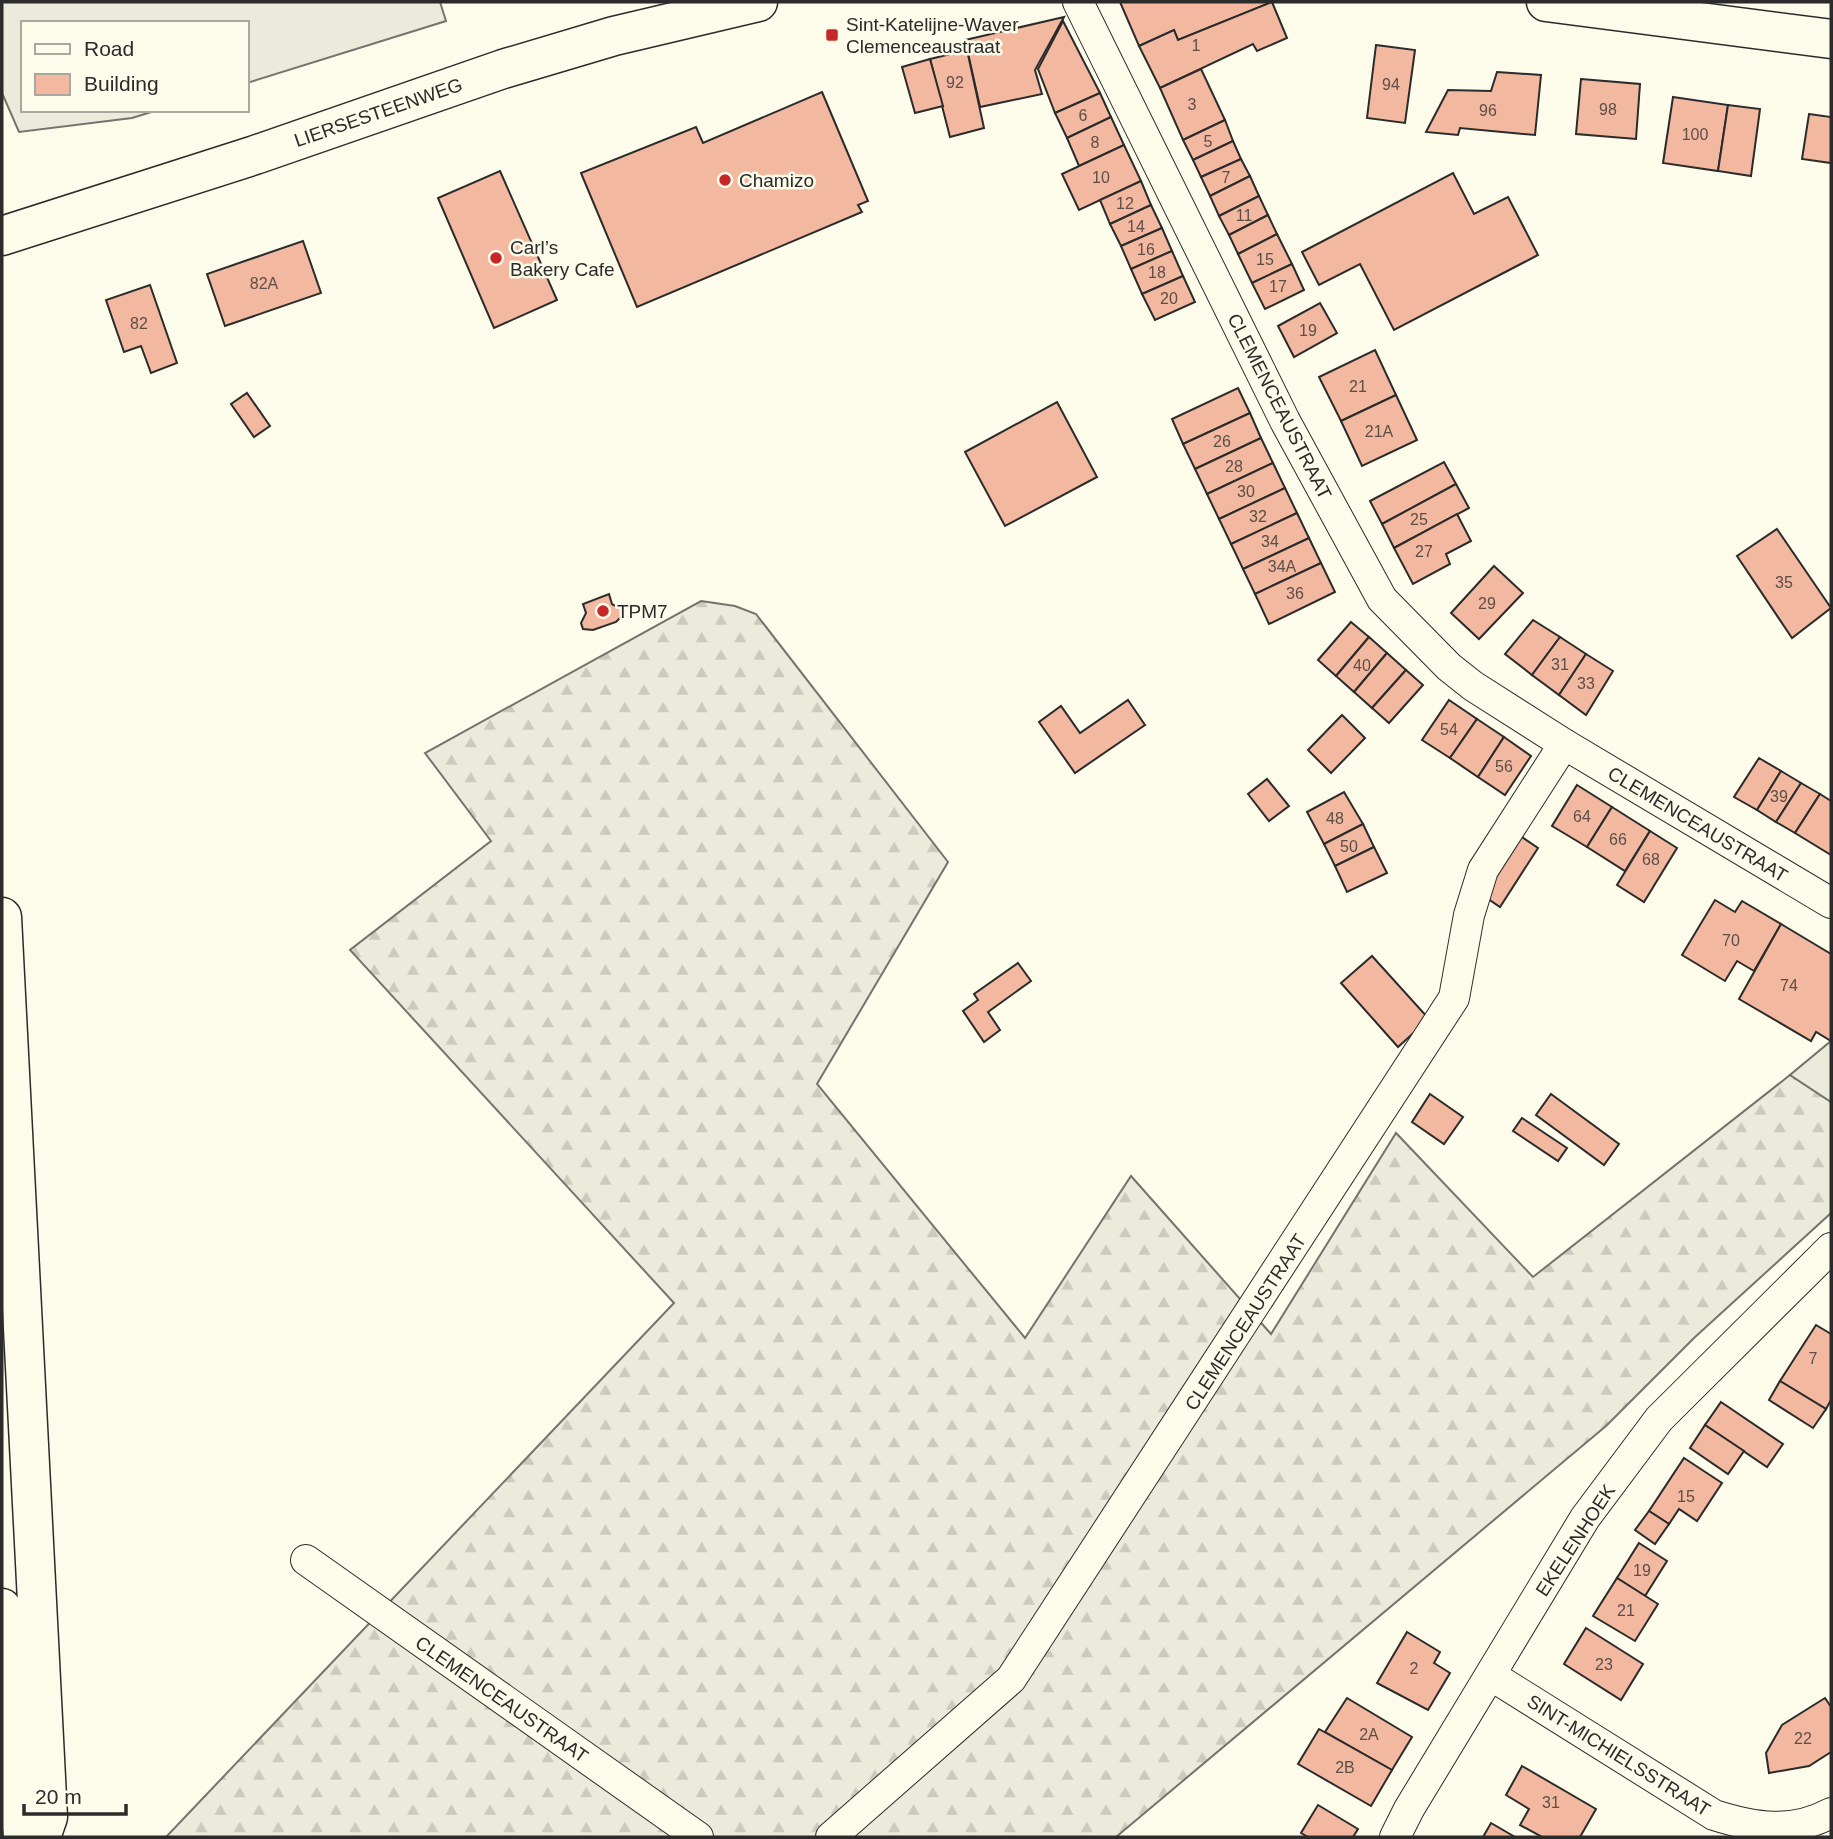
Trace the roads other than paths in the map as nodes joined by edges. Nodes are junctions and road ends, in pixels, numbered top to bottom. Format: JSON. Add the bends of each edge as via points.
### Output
{"nodes":[{"id":1,"x":758,"y":2,"type":"edge"},
{"id":2,"x":1078,"y":2,"type":"edge"},
{"id":3,"x":1546,"y":2,"type":"edge"},
{"id":4,"x":1831,"y":39,"type":"edge"},
{"id":5,"x":2,"y":236,"type":"edge"},
{"id":6,"x":1564,"y":744,"type":"junction"},
{"id":7,"x":1831,"y":903,"type":"edge"},
{"id":8,"x":2,"y":917,"type":"edge"},
{"id":9,"x":1831,"y":1248,"type":"edge"},
{"id":10,"x":306,"y":1560,"type":"dead end"},
{"id":11,"x":2,"y":1608,"type":"edge"},
{"id":12,"x":1492,"y":1676,"type":"junction"},
{"id":13,"x":1831,"y":1813,"type":"edge"},
{"id":14,"x":23,"y":1837,"type":"edge"},
{"id":15,"x":41,"y":1837,"type":"edge"},
{"id":16,"x":698,"y":1837,"type":"edge"},
{"id":17,"x":831,"y":1837,"type":"edge"},
{"id":18,"x":1395,"y":1837,"type":"edge"}],
"edges":[{"from":1,"to":5,"type":"main road","name":"LIERSESTEENWEG","via":[[614,36],[503,69]]},
{"from":2,"to":6,"type":"street","name":"CLEMENCEAUSTRAAT","via":[[1285,421],[1382,599],[1473,687]]},
{"from":3,"to":4,"type":"main road"},
{"from":6,"to":7,"type":"street","name":"CLEMENCEAUSTRAAT"},
{"from":6,"to":17,"type":"street","name":"CLEMENCEAUSTRAAT","via":[[1483,870],[1469,915],[1454,998],[1011,1679]]},
{"from":8,"to":15,"type":"main road","via":[[48,1817]]},
{"from":9,"to":12,"type":"street","name":"EKELENHOEK","via":[[1659,1419],[1585,1518]]},
{"from":10,"to":16,"type":"street","name":"CLEMENCEAUSTRAAT"},
{"from":11,"to":14,"type":"main road"},
{"from":12,"to":13,"type":"street","name":"SINT-MICHIELSSTRAAT","via":[[1714,1815],[1788,1828]]},
{"from":12,"to":18,"type":"street","name":"EKELENHOEK"}]}
